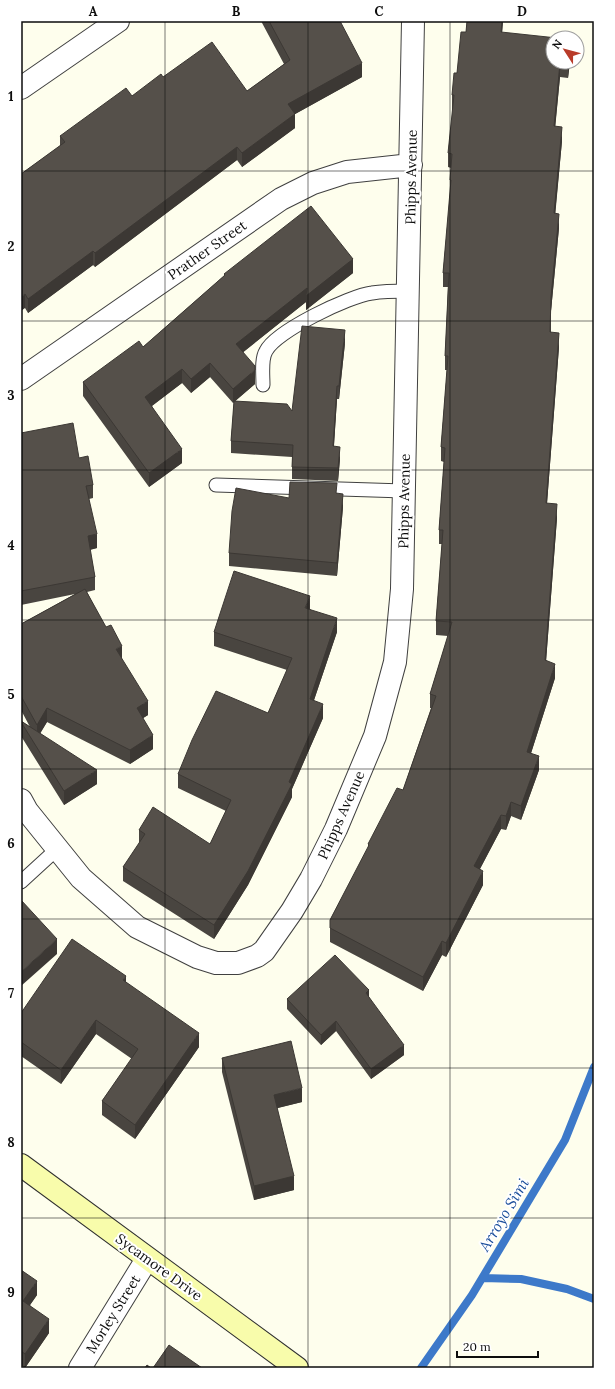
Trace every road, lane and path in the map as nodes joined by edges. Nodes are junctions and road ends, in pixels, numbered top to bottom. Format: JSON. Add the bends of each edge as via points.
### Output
{"nodes":[{"id":1,"x":118,"y":21,"type":"edge"},
{"id":2,"x":413,"y":21,"type":"edge"},
{"id":3,"x":21,"y":88,"type":"edge"},
{"id":4,"x":411,"y":165,"type":"junction"},
{"id":5,"x":409,"y":291,"type":"junction"},
{"id":6,"x":21,"y":379,"type":"edge"},
{"id":7,"x":263,"y":385,"type":"dead end"},
{"id":8,"x":216,"y":485,"type":"dead end"},
{"id":9,"x":404,"y":491,"type":"junction"},
{"id":10,"x":21,"y":800,"type":"edge"},
{"id":11,"x":58,"y":848,"type":"junction"},
{"id":12,"x":21,"y":882,"type":"edge"},
{"id":13,"x":21,"y":1164,"type":"edge"},
{"id":14,"x":147,"y":1259,"type":"junction"},
{"id":15,"x":80,"y":1368,"type":"edge"},
{"id":16,"x":297,"y":1368,"type":"edge"}],
"edges":[{"from":1,"to":3,"type":"street"},
{"from":2,"to":4,"type":"street","name":"Phipps Avenue"},
{"from":4,"to":5,"type":"street","name":"Phipps Avenue"},
{"from":4,"to":6,"type":"street","name":"Prather Street","via":[[347,172],[313,183],[281,199]]},
{"from":5,"to":7,"type":"lane","via":[[371,293],[345,300],[284,334],[265,352]]},
{"from":5,"to":9,"type":"street","name":"Phipps Avenue"},
{"from":8,"to":9,"type":"lane"},
{"from":9,"to":11,"type":"street","name":"Phipps Avenue","via":[[402,589],[395,662],[375,736],[336,829],[311,879],[264,950],[257,956],[238,963],[216,963],[197,957],[137,927],[81,878]]},
{"from":10,"to":11,"type":"street"},
{"from":11,"to":12,"type":"lane"},
{"from":13,"to":14,"type":"main road","name":"Sycamore Drive"},
{"from":14,"to":15,"type":"street","name":"Morley Street"},
{"from":14,"to":16,"type":"main road","name":"Sycamore Drive"}]}
